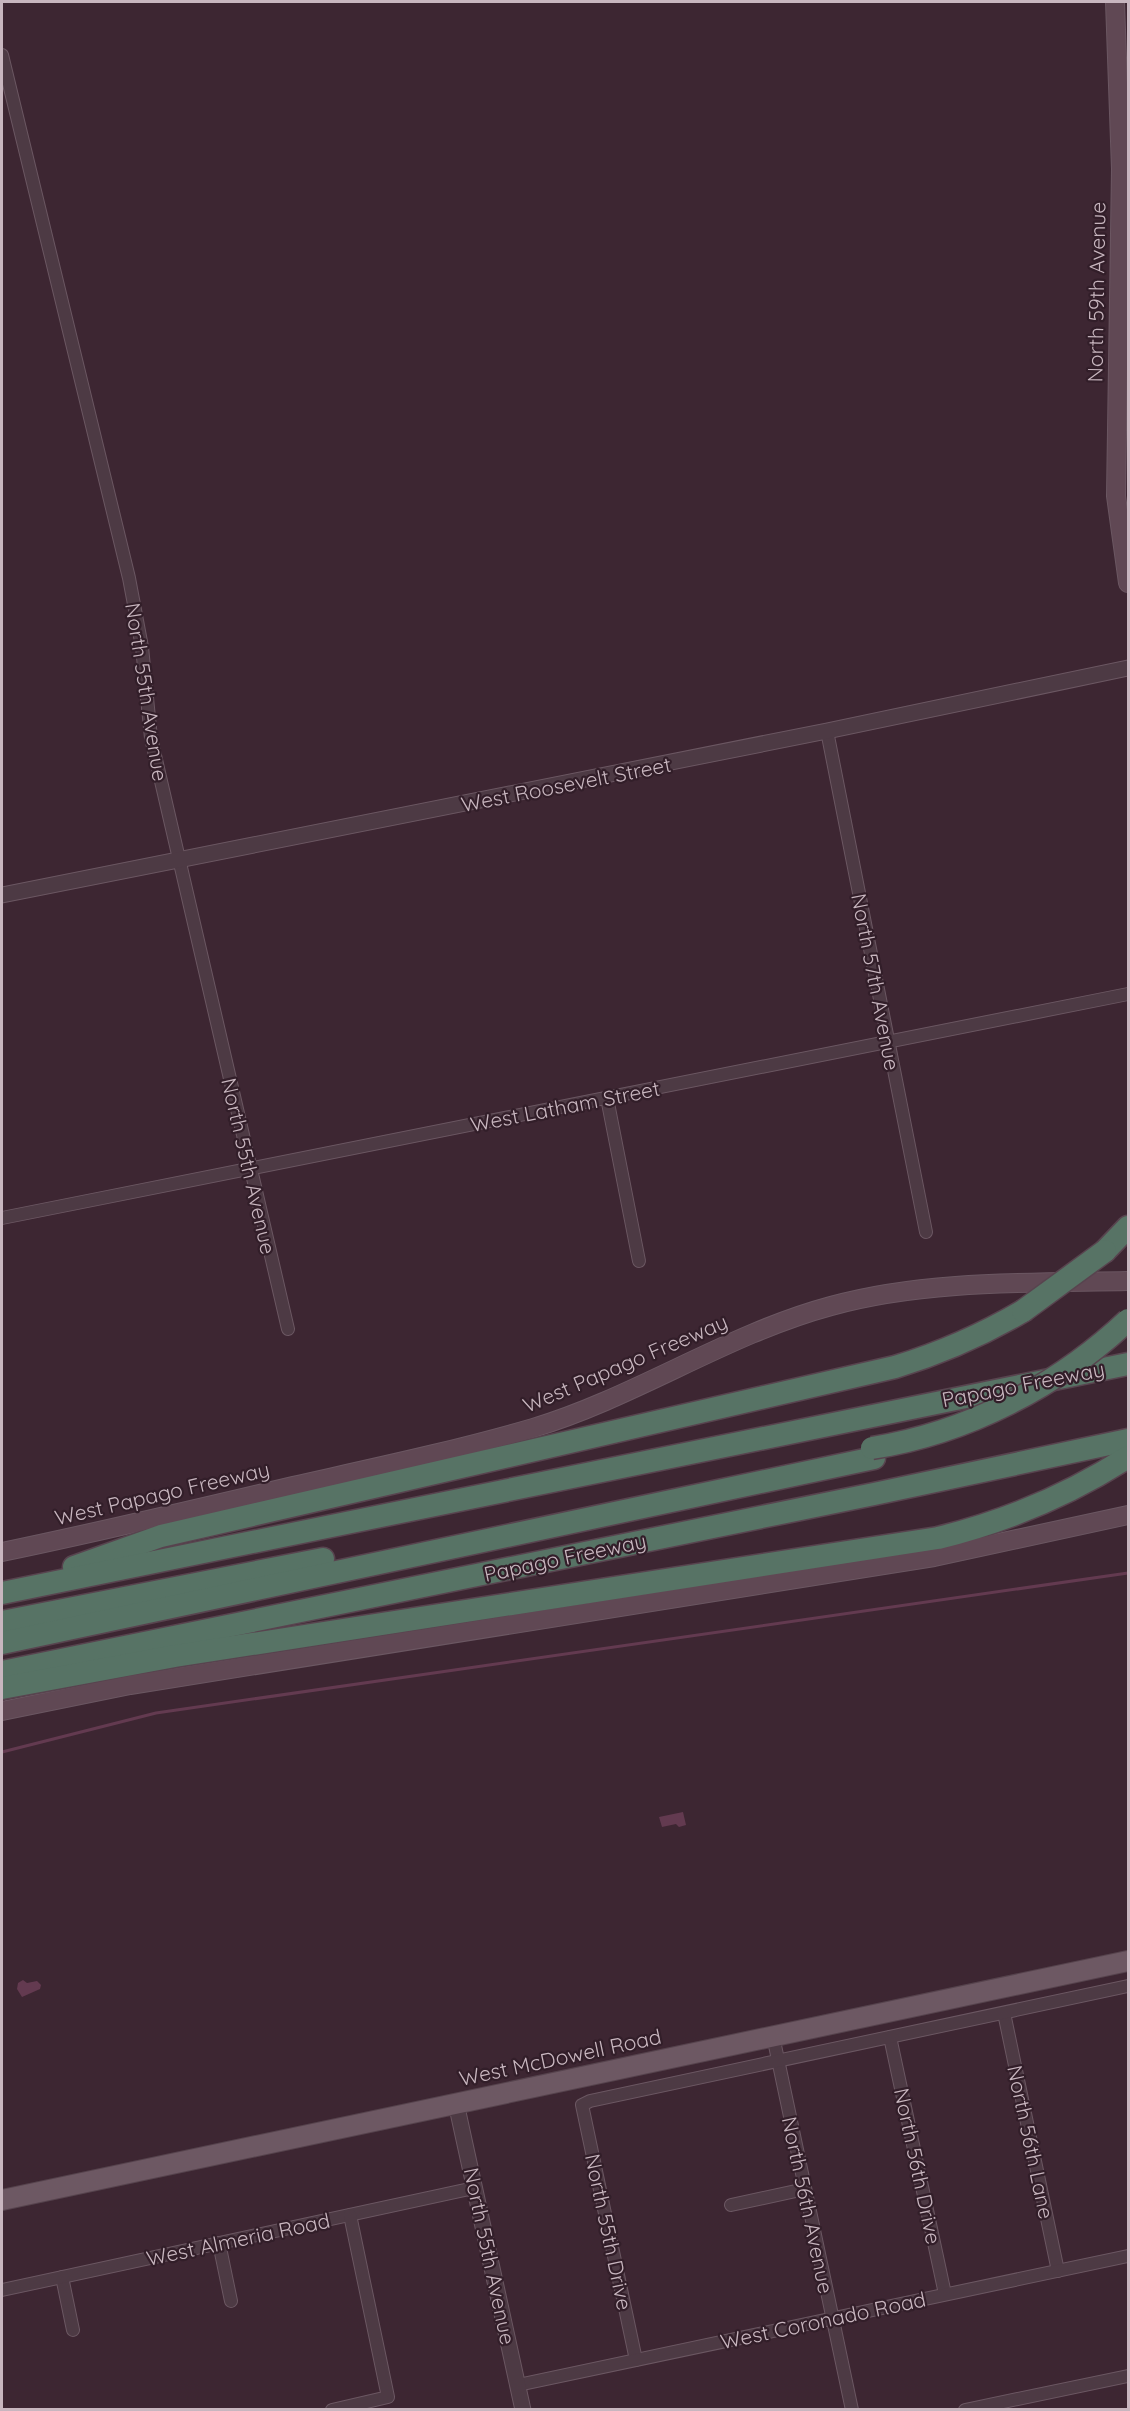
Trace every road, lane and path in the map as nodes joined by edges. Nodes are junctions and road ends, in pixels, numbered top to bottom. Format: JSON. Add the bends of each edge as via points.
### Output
{"nodes":[{"id":1,"x":1115,"y":2,"type":"edge"},
{"id":2,"x":2,"y":55,"type":"edge"},
{"id":3,"x":1128,"y":583,"type":"edge"},
{"id":4,"x":1128,"y":668,"type":"edge"},
{"id":5,"x":827,"y":732,"type":"junction"},
{"id":6,"x":178,"y":860,"type":"junction"},
{"id":7,"x":2,"y":895,"type":"edge"},
{"id":8,"x":1128,"y":994,"type":"edge"},
{"id":9,"x":888,"y":1042,"type":"junction"},
{"id":10,"x":607,"y":1098,"type":"junction"},
{"id":11,"x":251,"y":1169,"type":"junction"},
{"id":12,"x":2,"y":1218,"type":"edge"},
{"id":13,"x":1128,"y":1227,"type":"edge"},
{"id":14,"x":926,"y":1232,"type":"dead end"},
{"id":15,"x":639,"y":1261,"type":"dead end"},
{"id":16,"x":1128,"y":1281,"type":"edge"},
{"id":17,"x":1128,"y":1320,"type":"edge"},
{"id":18,"x":288,"y":1329,"type":"dead end"},
{"id":19,"x":1128,"y":1336,"type":"edge"},
{"id":20,"x":1128,"y":1364,"type":"edge"},
{"id":21,"x":1128,"y":1440,"type":"edge"},
{"id":22,"x":1128,"y":1450,"type":"edge"},
{"id":23,"x":873,"y":1453,"type":"junction"},
{"id":24,"x":1128,"y":1457,"type":"edge"},
{"id":25,"x":874,"y":1494,"type":"junction"},
{"id":26,"x":1128,"y":1515,"type":"edge"},
{"id":27,"x":2,"y":1552,"type":"edge"},
{"id":28,"x":2,"y":1593,"type":"edge"},
{"id":29,"x":2,"y":1622,"type":"edge"},
{"id":30,"x":2,"y":1643,"type":"edge"},
{"id":31,"x":2,"y":1672,"type":"edge"},
{"id":32,"x":2,"y":1688,"type":"edge"},
{"id":33,"x":2,"y":1711,"type":"edge"},
{"id":34,"x":1128,"y":1961,"type":"edge"},
{"id":35,"x":1128,"y":1986,"type":"edge"},
{"id":36,"x":1004,"y":2013,"type":"junction"},
{"id":37,"x":773,"y":2036,"type":"junction"},
{"id":38,"x":890,"y":2037,"type":"junction"},
{"id":39,"x":778,"y":2061,"type":"junction"},
{"id":40,"x":456,"y":2103,"type":"junction"},
{"id":41,"x":474,"y":2188,"type":"junction"},
{"id":42,"x":805,"y":2189,"type":"junction"},
{"id":43,"x":2,"y":2200,"type":"edge"},
{"id":44,"x":731,"y":2205,"type":"dead end"},
{"id":45,"x":350,"y":2215,"type":"junction"},
{"id":46,"x":219,"y":2243,"type":"junction"},
{"id":47,"x":1128,"y":2256,"type":"edge"},
{"id":48,"x":1058,"y":2271,"type":"junction"},
{"id":49,"x":62,"y":2277,"type":"junction"},
{"id":50,"x":2,"y":2290,"type":"edge"},
{"id":51,"x":945,"y":2294,"type":"junction"},
{"id":52,"x":231,"y":2301,"type":"dead end"},
{"id":53,"x":832,"y":2319,"type":"junction"},
{"id":54,"x":73,"y":2330,"type":"dead end"},
{"id":55,"x":636,"y":2360,"type":"junction"},
{"id":56,"x":1128,"y":2376,"type":"edge"},
{"id":57,"x":518,"y":2385,"type":"junction"},
{"id":58,"x":332,"y":2409,"type":"edge"},
{"id":59,"x":523,"y":2409,"type":"edge"},
{"id":60,"x":852,"y":2409,"type":"edge"},
{"id":61,"x":965,"y":2409,"type":"edge"}],
"edges":[{"from":1,"to":3,"type":"main road","name":"North 59th Avenue","via":[[1121,169],[1116,496]]},
{"from":2,"to":6,"type":"street","name":"North 55th Avenue","via":[[129,578],[142,646],[151,738]]},
{"from":4,"to":5,"type":"street","name":"West Roosevelt Street"},
{"from":5,"to":6,"type":"street","name":"West Roosevelt Street"},
{"from":5,"to":9,"type":"street","name":"North 57th Avenue"},
{"from":6,"to":7,"type":"street","name":"West Roosevelt Street"},
{"from":6,"to":11,"type":"street","name":"North 55th Avenue"},
{"from":8,"to":9,"type":"street","name":"West Latham Street"},
{"from":9,"to":10,"type":"street","name":"West Latham Street"},
{"from":9,"to":14,"type":"street","name":"North 57th Avenue"},
{"from":10,"to":11,"type":"street","name":"West Latham Street"},
{"from":10,"to":15,"type":"street"},
{"from":11,"to":12,"type":"street","name":"West Latham Street"},
{"from":11,"to":18,"type":"street","name":"North 55th Avenue"},
{"from":13,"to":28,"type":"highway","bridge":true,"via":[[1105,1251],[1023,1311],[976,1337],[923,1359],[161,1536]]},
{"from":16,"to":27,"type":"main road","name":"West Papago Freeway","via":[[928,1288],[830,1306],[760,1331],[609,1399],[536,1427],[397,1463]]},
{"from":17,"to":23,"type":"highway","bridge":true,"via":[[1085,1358],[1008,1404]]},
{"from":19,"to":23,"type":"highway","via":[[1072,1380],[1015,1414],[955,1438]]},
{"from":20,"to":28,"type":"highway","name":"Papago Freeway"},
{"from":21,"to":25,"type":"highway","name":"Papago Freeway"},
{"from":22,"to":25,"type":"highway"},
{"from":23,"to":29,"type":"highway"},
{"from":23,"to":30,"type":"highway"},
{"from":24,"to":32,"type":"highway","via":[[1062,1496],[990,1524],[938,1538],[187,1654]]},
{"from":25,"to":31,"type":"highway","name":"Papago Freeway"},
{"from":26,"to":33,"type":"main road","via":[[934,1557],[130,1685]]},
{"from":34,"to":37,"type":"main road","name":"West McDowell Road"},
{"from":35,"to":36,"type":"street"},
{"from":36,"to":38,"type":"street"},
{"from":36,"to":48,"type":"street","name":"North 56th Lane"},
{"from":37,"to":39,"type":"street","name":"North 56th Avenue"},
{"from":37,"to":40,"type":"main road","name":"West McDowell Road"},
{"from":38,"to":39,"type":"street"},
{"from":38,"to":51,"type":"street","name":"North 56th Drive"},
{"from":39,"to":42,"type":"street","name":"North 56th Avenue"},
{"from":39,"to":55,"type":"street","name":"North 55th Drive","via":[[582,2105]]},
{"from":40,"to":41,"type":"street","name":"North 55th Avenue"},
{"from":40,"to":43,"type":"main road","name":"West McDowell Road"},
{"from":41,"to":45,"type":"street","name":"West Almeria Road"},
{"from":41,"to":57,"type":"street","name":"North 55th Avenue"},
{"from":42,"to":44,"type":"street"},
{"from":42,"to":53,"type":"street","name":"North 56th Avenue"},
{"from":45,"to":46,"type":"street","name":"West Almeria Road"},
{"from":45,"to":58,"type":"street","via":[[388,2397]]},
{"from":46,"to":49,"type":"street","name":"West Almeria Road"},
{"from":46,"to":52,"type":"street"},
{"from":47,"to":48,"type":"street","name":"West Coronado Road"},
{"from":48,"to":51,"type":"street","name":"West Coronado Road"},
{"from":49,"to":50,"type":"street","name":"West Almeria Road"},
{"from":49,"to":54,"type":"street"},
{"from":51,"to":53,"type":"street","name":"West Coronado Road"},
{"from":53,"to":55,"type":"street","name":"West Coronado Road"},
{"from":53,"to":60,"type":"street","name":"North 56th Avenue"},
{"from":55,"to":57,"type":"street","name":"West Coronado Road"},
{"from":56,"to":61,"type":"street"},
{"from":57,"to":59,"type":"street","name":"North 55th Avenue"}]}
